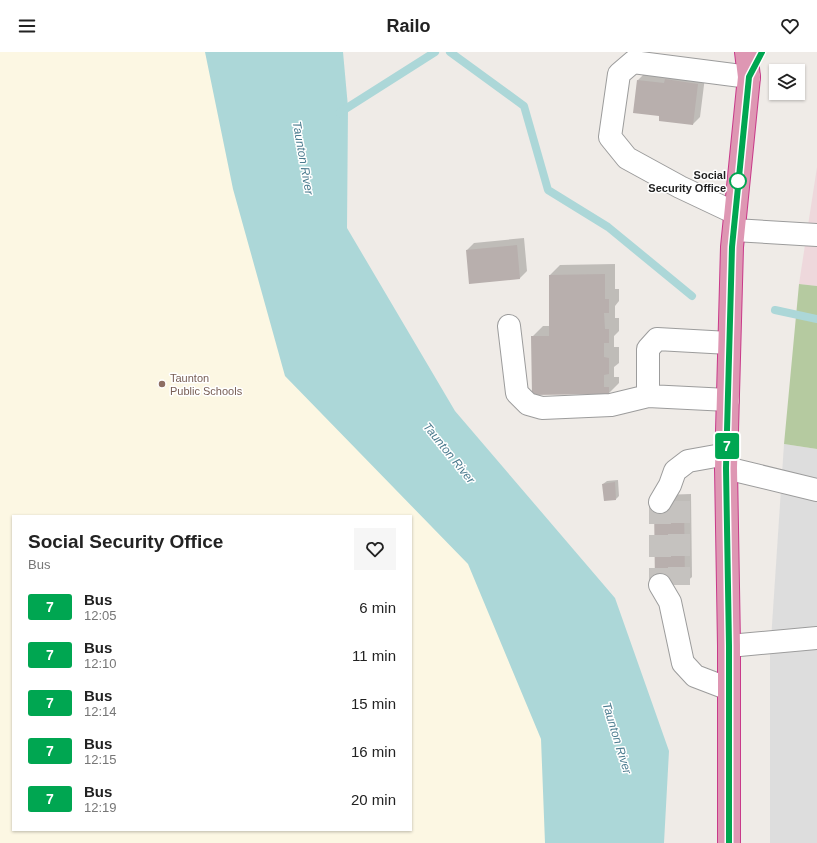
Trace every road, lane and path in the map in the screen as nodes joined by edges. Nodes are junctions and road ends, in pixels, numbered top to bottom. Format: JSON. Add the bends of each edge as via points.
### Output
{"nodes":[{"id":1,"x":746,"y":52,"type":"edge"},
{"id":2,"x":762,"y":52,"type":"edge"},
{"id":3,"x":749,"y":77,"type":"junction"},
{"id":4,"x":734,"y":221,"type":"junction"},
{"id":5,"x":817,"y":235,"type":"edge"},
{"id":6,"x":508,"y":326,"type":"dead end"},
{"id":7,"x":729,"y":343,"type":"junction"},
{"id":8,"x":648,"y":396,"type":"junction"},
{"id":9,"x":728,"y":400,"type":"junction"},
{"id":10,"x":726,"y":461,"type":"junction"},
{"id":11,"x":817,"y":490,"type":"edge"},
{"id":12,"x":670,"y":496,"type":"tunnel mouth"},
{"id":13,"x":670,"y":591,"type":"tunnel mouth"},
{"id":14,"x":817,"y":638,"type":"edge"},
{"id":15,"x":729,"y":646,"type":"junction"},
{"id":16,"x":729,"y":689,"type":"junction"},
{"id":17,"x":729,"y":843,"type":"edge"}],
"edges":[{"from":1,"to":3,"type":"highway"},
{"from":2,"to":3,"type":"highway"},
{"from":3,"to":4,"type":"highway"},
{"from":3,"to":4,"type":"lane","via":[[633,62],[619,74],[610,137],[626,158],[680,187]]},
{"from":4,"to":5,"type":"lane"},
{"from":4,"to":7,"type":"highway"},
{"from":6,"to":8,"type":"lane","via":[[516,393],[528,404],[542,408],[611,405]]},
{"from":7,"to":8,"type":"lane","via":[[657,339],[648,349]]},
{"from":7,"to":9,"type":"highway"},
{"from":8,"to":9,"type":"lane"},
{"from":9,"to":10,"type":"highway"},
{"from":10,"to":11,"type":"lane"},
{"from":10,"to":12,"type":"lane","via":[[688,461],[675,471]]},
{"from":10,"to":15,"type":"highway"},
{"from":13,"to":16,"type":"lane","via":[[683,663],[695,676]]},
{"from":14,"to":15,"type":"lane"},
{"from":15,"to":16,"type":"highway"},
{"from":16,"to":17,"type":"highway"}]}
